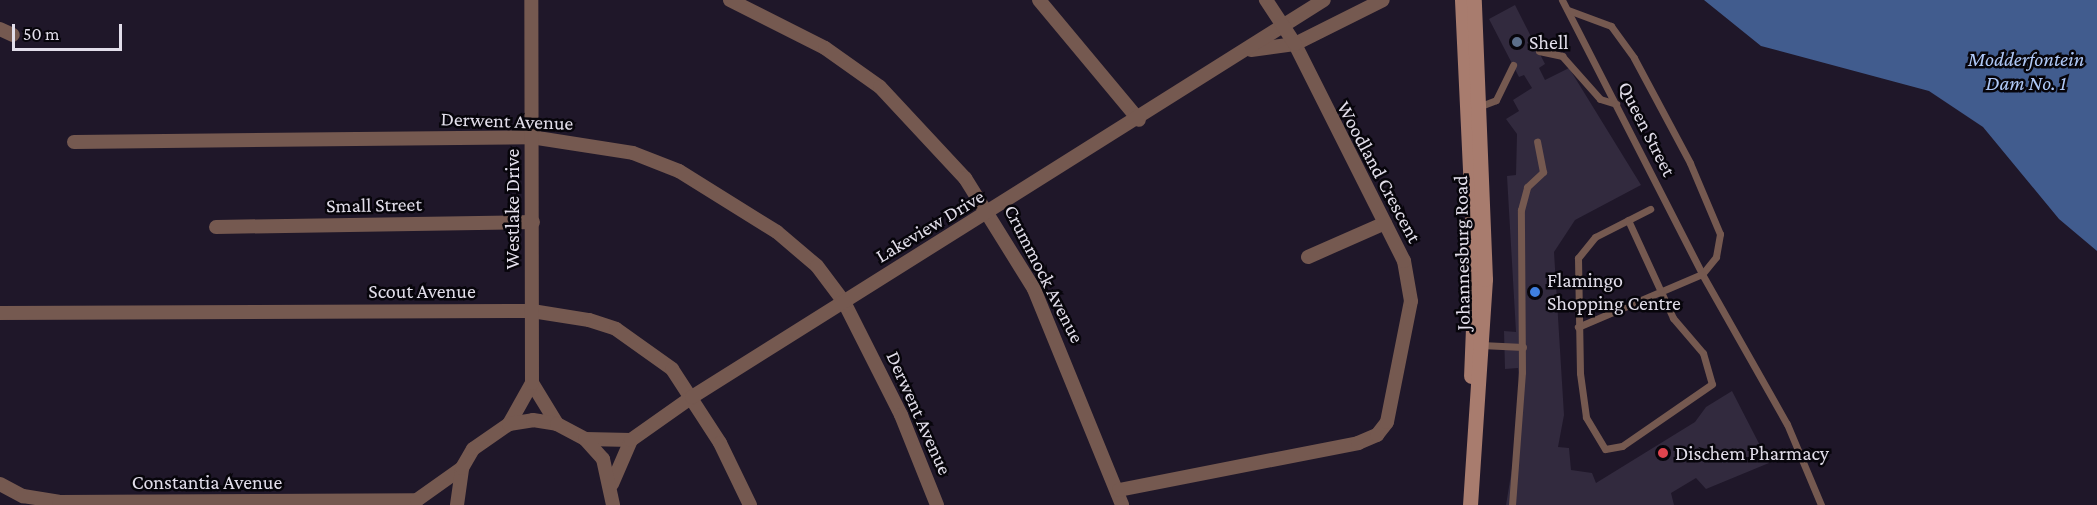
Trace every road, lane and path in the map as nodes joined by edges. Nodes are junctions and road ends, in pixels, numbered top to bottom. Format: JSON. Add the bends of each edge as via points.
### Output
{"nodes":[{"id":1,"x":531,"y":0,"type":"edge"},
{"id":2,"x":729,"y":0,"type":"edge"},
{"id":3,"x":1039,"y":0,"type":"edge"},
{"id":4,"x":1266,"y":0,"type":"edge"},
{"id":5,"x":1324,"y":0,"type":"edge"},
{"id":6,"x":1383,"y":0,"type":"edge"},
{"id":7,"x":1462,"y":0,"type":"edge"},
{"id":8,"x":1474,"y":0,"type":"edge"},
{"id":9,"x":1562,"y":0,"type":"edge"},
{"id":10,"x":1568,"y":10,"type":"junction"},
{"id":11,"x":1282,"y":24,"type":"junction"},
{"id":12,"x":1295,"y":44,"type":"junction"},
{"id":13,"x":1251,"y":50,"type":"junction"},
{"id":14,"x":1539,"y":51,"type":"dead end"},
{"id":15,"x":1513,"y":65,"type":"dead end"},
{"id":16,"x":1616,"y":104,"type":"junction"},
{"id":17,"x":1473,"y":107,"type":"junction"},
{"id":18,"x":1139,"y":120,"type":"junction"},
{"id":19,"x":531,"y":137,"type":"junction"},
{"id":20,"x":74,"y":142,"type":"dead end"},
{"id":21,"x":1538,"y":142,"type":"dead end"},
{"id":22,"x":1650,"y":209,"type":"dead end"},
{"id":23,"x":991,"y":212,"type":"junction"},
{"id":24,"x":1628,"y":220,"type":"junction"},
{"id":25,"x":533,"y":222,"type":"junction"},
{"id":26,"x":1385,"y":223,"type":"junction"},
{"id":27,"x":216,"y":227,"type":"dead end"},
{"id":28,"x":1308,"y":257,"type":"dead end"},
{"id":29,"x":1702,"y":274,"type":"junction"},
{"id":30,"x":1662,"y":291,"type":"junction"},
{"id":31,"x":844,"y":302,"type":"junction"},
{"id":32,"x":532,"y":311,"type":"junction"},
{"id":33,"x":0,"y":314,"type":"edge"},
{"id":34,"x":1578,"y":327,"type":"junction"},
{"id":35,"x":1478,"y":345,"type":"junction"},
{"id":36,"x":1523,"y":347,"type":"junction"},
{"id":37,"x":532,"y":383,"type":"junction"},
{"id":38,"x":692,"y":397,"type":"junction"},
{"id":39,"x":509,"y":424,"type":"junction"},
{"id":40,"x":557,"y":424,"type":"junction"},
{"id":41,"x":585,"y":439,"type":"junction"},
{"id":42,"x":631,"y":440,"type":"junction"},
{"id":43,"x":462,"y":468,"type":"junction"},
{"id":44,"x":0,"y":484,"type":"edge"},
{"id":45,"x":1119,"y":490,"type":"junction"},
{"id":46,"x":614,"y":498,"type":"edge"},
{"id":47,"x":421,"y":503,"type":"edge"},
{"id":48,"x":457,"y":505,"type":"edge"},
{"id":49,"x":750,"y":505,"type":"edge"},
{"id":50,"x":937,"y":505,"type":"edge"},
{"id":51,"x":1122,"y":505,"type":"edge"},
{"id":52,"x":1462,"y":505,"type":"edge"},
{"id":53,"x":1470,"y":505,"type":"edge"},
{"id":54,"x":1512,"y":505,"type":"edge"},
{"id":55,"x":1821,"y":505,"type":"edge"}],
"edges":[{"from":1,"to":19,"type":"street","name":"Westlake Drive"},
{"from":2,"to":23,"type":"street","name":"Crummock Avenue","via":[[825,48],[880,87]]},
{"from":3,"to":18,"type":"street"},
{"from":4,"to":11,"type":"street","name":"Woodland Crescent"},
{"from":5,"to":11,"type":"street","name":"Lakeview Drive"},
{"from":6,"to":12,"type":"street","name":"Lakeview Drive"},
{"from":7,"to":17,"type":"street","name":"Johannesburg Road"},
{"from":8,"to":17,"type":"street","name":"Johannesburg Road"},
{"from":9,"to":10,"type":"lane","name":"Queen Street"},
{"from":10,"to":16,"type":"lane","name":"Queen Street"},
{"from":10,"to":29,"type":"lane","name":"Queen Street","via":[[1604,20],[1634,58],[1710,207],[1720,234],[1716,257]]},
{"from":11,"to":12,"type":"street","name":"Woodland Crescent"},
{"from":11,"to":13,"type":"street","name":"Lakeview Drive"},
{"from":12,"to":13,"type":"street","name":"Lakeview Drive"},
{"from":12,"to":26,"type":"street","name":"Woodland Crescent"},
{"from":13,"to":18,"type":"street","name":"Lakeview Drive"},
{"from":14,"to":16,"type":"lane","via":[[1562,56],[1600,99]]},
{"from":15,"to":17,"type":"lane","via":[[1496,100]]},
{"from":16,"to":29,"type":"lane","name":"Queen Street"},
{"from":17,"to":35,"type":"street","name":"Johannesburg Road"},
{"from":18,"to":23,"type":"street","name":"Lakeview Drive"},
{"from":19,"to":20,"type":"street","name":"Derwent Avenue"},
{"from":19,"to":25,"type":"street","name":"Westlake Drive"},
{"from":19,"to":31,"type":"street","name":"Derwent Avenue","via":[[633,153],[698,181],[777,232],[817,266]]},
{"from":21,"to":36,"type":"lane","via":[[1543,172],[1527,187],[1521,210]]},
{"from":22,"to":24,"type":"lane"},
{"from":23,"to":31,"type":"street","name":"Lakeview Drive"},
{"from":23,"to":45,"type":"street","name":"Crummock Avenue","via":[[1039,299]]},
{"from":24,"to":30,"type":"lane"},
{"from":24,"to":34,"type":"lane","via":[[1595,237],[1578,258]]},
{"from":25,"to":27,"type":"street","name":"Small Street"},
{"from":25,"to":32,"type":"street","name":"Westlake Drive"},
{"from":26,"to":28,"type":"street"},
{"from":26,"to":45,"type":"street","name":"Woodland Crescent","via":[[1404,261],[1411,301],[1387,422],[1377,435]]},
{"from":29,"to":30,"type":"lane"},
{"from":29,"to":55,"type":"lane","name":"Queen Street","via":[[1787,424]]},
{"from":30,"to":34,"type":"lane"},
{"from":30,"to":34,"type":"lane","via":[[1673,318],[1703,353],[1711,388],[1614,449],[1599,445],[1586,417]]},
{"from":31,"to":38,"type":"street","name":"Lakeview Drive"},
{"from":31,"to":50,"type":"street","name":"Derwent Avenue","via":[[901,415]]},
{"from":32,"to":33,"type":"street","name":"Scout Avenue"},
{"from":32,"to":37,"type":"street","name":"Westlake Drive"},
{"from":32,"to":38,"type":"street","name":"Scout Avenue","via":[[616,329],[672,369]]},
{"from":35,"to":36,"type":"lane"},
{"from":35,"to":52,"type":"street","name":"Johannesburg Road"},
{"from":35,"to":53,"type":"street","name":"Johannesburg Road"},
{"from":36,"to":54,"type":"lane"},
{"from":37,"to":39,"type":"street","name":"Westlake Drive"},
{"from":37,"to":40,"type":"street"},
{"from":38,"to":42,"type":"street","name":"Lakeview Drive"},
{"from":38,"to":49,"type":"street","name":"Scout Avenue"},
{"from":39,"to":40,"type":"street"},
{"from":39,"to":43,"type":"street","via":[[482,442]]},
{"from":40,"to":41,"type":"street"},
{"from":41,"to":42,"type":"street"},
{"from":41,"to":46,"type":"street","via":[[603,459]]},
{"from":42,"to":46,"type":"street"},
{"from":43,"to":47,"type":"street","name":"Constantia Avenue"},
{"from":43,"to":48,"type":"street"},
{"from":44,"to":47,"type":"street","name":"Constantia Avenue","via":[[31,498],[59,501]]},
{"from":45,"to":51,"type":"street","name":"Crummock Avenue"}]}
